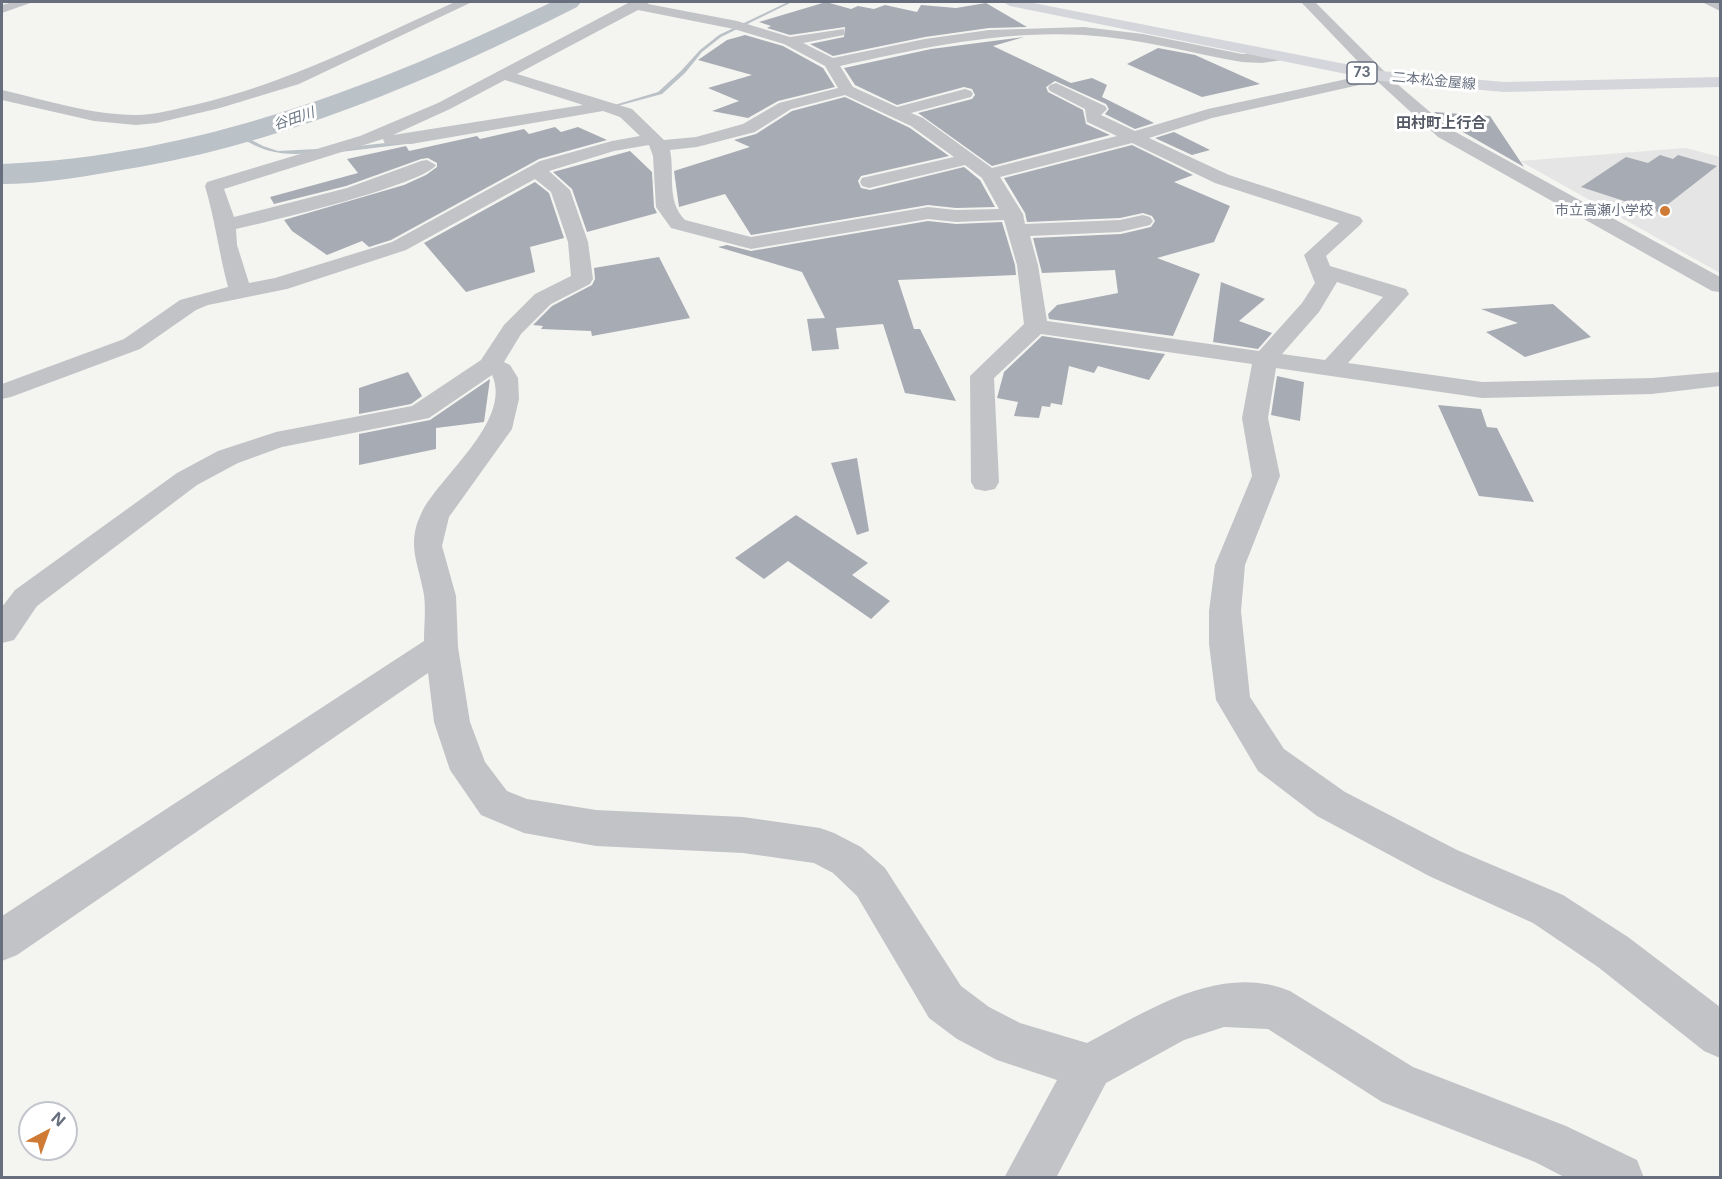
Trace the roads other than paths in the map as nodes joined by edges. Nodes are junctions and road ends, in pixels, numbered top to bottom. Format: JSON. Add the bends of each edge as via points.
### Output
{"nodes":[{"id":1,"x":26,"y":2,"type":"edge"},
{"id":2,"x":465,"y":2,"type":"edge"},
{"id":3,"x":1010,"y":2,"type":"edge"},
{"id":4,"x":1308,"y":2,"type":"edge"},
{"id":5,"x":1709,"y":2,"type":"edge"},
{"id":6,"x":639,"y":3,"type":"edge"},
{"id":7,"x":1720,"y":7,"type":"edge"},
{"id":8,"x":2,"y":9,"type":"edge"},
{"id":9,"x":1132,"y":27,"type":"junction"},
{"id":10,"x":839,"y":32,"type":"dead end"},
{"id":11,"x":1112,"y":35,"type":"junction"},
{"id":12,"x":789,"y":40,"type":"junction"},
{"id":13,"x":1210,"y":48,"type":"junction"},
{"id":14,"x":833,"y":66,"type":"junction"},
{"id":15,"x":892,"y":67,"type":"dead end"},
{"id":16,"x":504,"y":75,"type":"junction"},
{"id":17,"x":1381,"y":76,"type":"junction"},
{"id":18,"x":1720,"y":82,"type":"edge"},
{"id":19,"x":1056,"y":88,"type":"dead end"},
{"id":20,"x":847,"y":90,"type":"junction"},
{"id":21,"x":965,"y":94,"type":"dead end"},
{"id":22,"x":2,"y":96,"type":"edge"},
{"id":23,"x":606,"y":106,"type":"junction"},
{"id":24,"x":896,"y":112,"type":"junction"},
{"id":25,"x":1134,"y":137,"type":"junction"},
{"id":26,"x":366,"y":140,"type":"junction"},
{"id":27,"x":658,"y":143,"type":"junction"},
{"id":28,"x":968,"y":159,"type":"junction"},
{"id":29,"x":427,"y":165,"type":"dead end"},
{"id":30,"x":533,"y":171,"type":"junction"},
{"id":31,"x":989,"y":174,"type":"junction"},
{"id":32,"x":869,"y":182,"type":"dead end"},
{"id":33,"x":1626,"y":213,"type":"dead end"},
{"id":34,"x":1143,"y":221,"type":"dead end"},
{"id":35,"x":1015,"y":222,"type":"junction"},
{"id":36,"x":226,"y":225,"type":"junction"},
{"id":37,"x":1675,"y":238,"type":"dead end"},
{"id":38,"x":1715,"y":258,"type":"dead end"},
{"id":39,"x":1320,"y":270,"type":"junction"},
{"id":40,"x":1712,"y":281,"type":"edge"},
{"id":41,"x":240,"y":290,"type":"junction"},
{"id":42,"x":1036,"y":326,"type":"junction"},
{"id":43,"x":1265,"y":359,"type":"junction"},
{"id":44,"x":490,"y":365,"type":"junction"},
{"id":45,"x":1331,"y":368,"type":"junction"},
{"id":46,"x":1720,"y":379,"type":"edge"},
{"id":47,"x":2,"y":392,"type":"edge"},
{"id":48,"x":985,"y":482,"type":"dead end"},
{"id":49,"x":2,"y":631,"type":"edge"},
{"id":50,"x":441,"y":647,"type":"junction"},
{"id":51,"x":2,"y":940,"type":"edge"},
{"id":52,"x":1720,"y":1035,"type":"edge"},
{"id":53,"x":1090,"y":1067,"type":"junction"},
{"id":54,"x":1029,"y":1178,"type":"edge"},
{"id":55,"x":1619,"y":1178,"type":"edge"}],
"edges":[{"from":1,"to":8,"type":"street"},
{"from":2,"to":22,"type":"street","via":[[293,81],[157,118],[94,116]]},
{"from":3,"to":9,"type":"main road","name":"二本松金屋線","number":"73"},
{"from":4,"to":17,"type":"street"},
{"from":5,"to":7,"type":"street"},
{"from":6,"to":12,"type":"street"},
{"from":6,"to":16,"type":"street"},
{"from":9,"to":11,"type":"street"},
{"from":9,"to":13,"type":"main road","name":"二本松金屋線","number":"73"},
{"from":10,"to":12,"type":"street"},
{"from":11,"to":13,"type":"street"},
{"from":11,"to":14,"type":"street","via":[[1085,31],[1015,34],[919,44]]},
{"from":12,"to":14,"type":"street"},
{"from":13,"to":17,"type":"main road","name":"二本松金屋線","number":"73"},
{"from":14,"to":15,"type":"street","via":[[878,61]]},
{"from":14,"to":20,"type":"street"},
{"from":16,"to":23,"type":"street"},
{"from":16,"to":26,"type":"street"},
{"from":17,"to":18,"type":"main road","name":"二本松金屋線","number":"73","via":[[1504,87]]},
{"from":17,"to":25,"type":"street","via":[[1208,114]]},
{"from":17,"to":40,"type":"street","via":[[1444,133]]},
{"from":19,"to":25,"type":"street","via":[[1099,109],[1092,111],[1093,118]]},
{"from":20,"to":24,"type":"street"},
{"from":20,"to":27,"type":"street","via":[[785,106],[749,128],[697,142]]},
{"from":21,"to":24,"type":"street"},
{"from":23,"to":26,"type":"street","via":[[411,139]]},
{"from":23,"to":27,"type":"street","via":[[626,113]]},
{"from":24,"to":28,"type":"street","via":[[917,122]]},
{"from":25,"to":31,"type":"street"},
{"from":25,"to":39,"type":"street","via":[[1222,179],[1353,221],[1315,255]]},
{"from":26,"to":36,"type":"street","via":[[214,186]]},
{"from":27,"to":30,"type":"street","via":[[587,152]]},
{"from":27,"to":35,"type":"street","via":[[663,201],[672,219],[736,240],[764,242],[928,213]]},
{"from":28,"to":31,"type":"street"},
{"from":28,"to":32,"type":"street"},
{"from":29,"to":36,"type":"street","via":[[343,196]]},
{"from":30,"to":41,"type":"street","via":[[399,246],[279,284]]},
{"from":30,"to":44,"type":"street","via":[[560,190],[578,242],[582,279],[543,299],[512,330]]},
{"from":31,"to":35,"type":"street","via":[[1009,203]]},
{"from":33,"to":37,"type":"street"},
{"from":34,"to":35,"type":"street","via":[[1120,226]]},
{"from":35,"to":42,"type":"street","via":[[1028,258]]},
{"from":36,"to":41,"type":"street","via":[[227,245]]},
{"from":38,"to":40,"type":"street","via":[[1717,268]]},
{"from":39,"to":43,"type":"street","via":[[1326,283],[1311,307]]},
{"from":39,"to":45,"type":"street","via":[[1398,294]]},
{"from":41,"to":47,"type":"street","via":[[188,305],[132,344]]},
{"from":42,"to":43,"type":"street"},
{"from":42,"to":48,"type":"street","via":[[982,376]]},
{"from":43,"to":45,"type":"street"},
{"from":43,"to":52,"type":"street","via":[[1255,418],[1266,476],[1230,565],[1225,610],[1233,700],[1271,760],[1331,804],[1443,863],[1548,909],[1613,952]]},
{"from":44,"to":49,"type":"street","via":[[420,412],[276,440],[228,457],[187,480],[36,591]]},
{"from":44,"to":50,"type":"street","via":[[501,370],[506,378],[499,429],[435,515],[427,546],[440,596]]},
{"from":45,"to":46,"type":"street","via":[[1482,390],[1652,386]]},
{"from":50,"to":51,"type":"street"},
{"from":50,"to":53,"type":"street","via":[[452,722],[469,770],[494,802],[524,816],[596,828],[743,835],[820,846],[847,860],[871,882],[945,1002],[973,1023],[1013,1044]]},
{"from":53,"to":54,"type":"street"},
{"from":53,"to":55,"type":"street","via":[[1175,1020],[1224,1005],[1274,1008],[1399,1084],[1549,1143]]}]}
